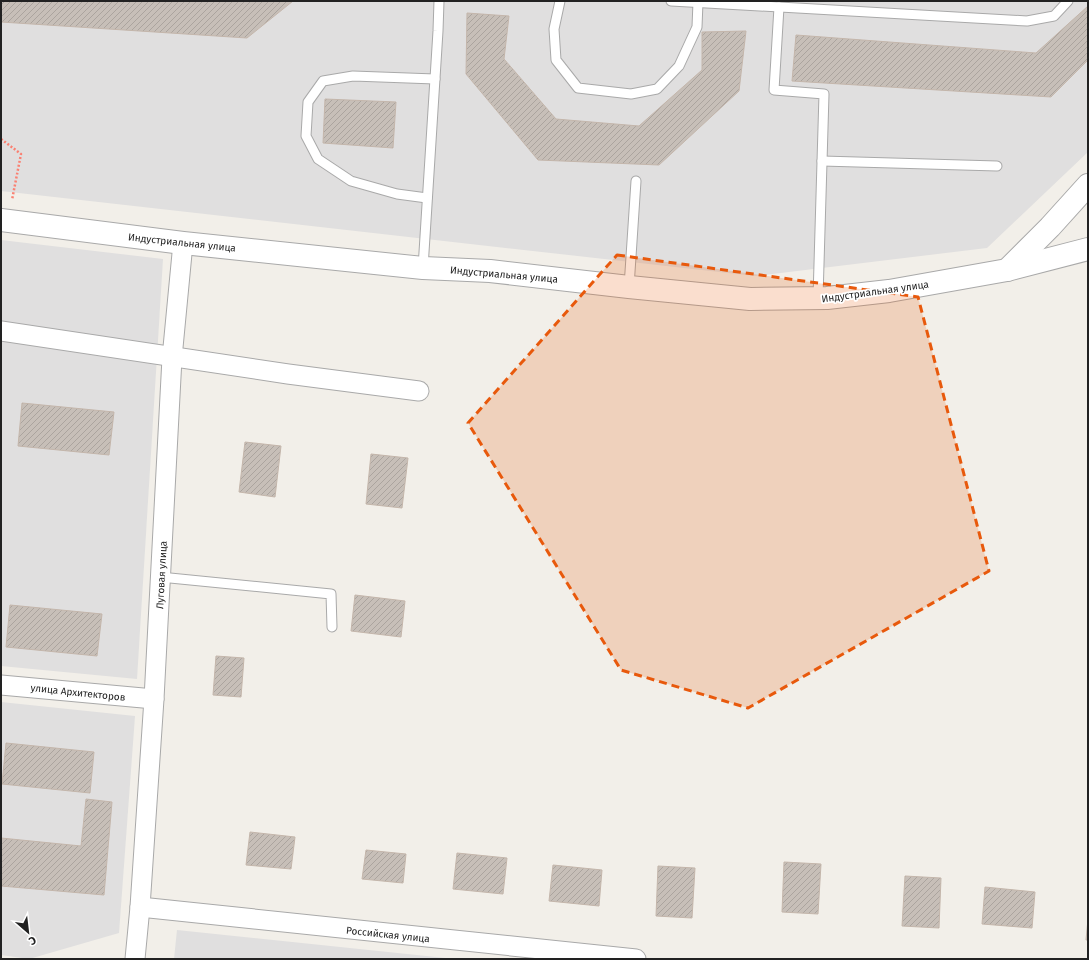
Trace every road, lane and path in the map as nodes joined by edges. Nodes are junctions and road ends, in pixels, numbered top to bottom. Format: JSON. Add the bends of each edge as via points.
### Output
{"nodes":[{"id":1,"x":439,"y":1,"type":"edge"},
{"id":2,"x":560,"y":1,"type":"edge"},
{"id":3,"x":671,"y":1,"type":"edge"},
{"id":4,"x":1068,"y":1,"type":"edge"},
{"id":5,"x":698,"y":2,"type":"junction"},
{"id":6,"x":779,"y":7,"type":"junction"},
{"id":7,"x":435,"y":79,"type":"junction"},
{"id":8,"x":1,"y":139,"type":"edge"},
{"id":9,"x":822,"y":161,"type":"junction"},
{"id":10,"x":997,"y":166,"type":"dead end"},
{"id":11,"x":636,"y":181,"type":"dead end"},
{"id":12,"x":1088,"y":185,"type":"edge"},
{"id":13,"x":427,"y":198,"type":"junction"},
{"id":14,"x":4,"y":221,"type":"edge"},
{"id":15,"x":183,"y":243,"type":"junction"},
{"id":16,"x":1088,"y":249,"type":"edge"},
{"id":17,"x":423,"y":268,"type":"junction"},
{"id":18,"x":1007,"y":270,"type":"junction"},
{"id":19,"x":630,"y":287,"type":"junction"},
{"id":20,"x":818,"y":298,"type":"junction"},
{"id":21,"x":1,"y":331,"type":"edge"},
{"id":22,"x":172,"y":358,"type":"junction"},
{"id":23,"x":419,"y":391,"type":"dead end"},
{"id":24,"x":160,"y":577,"type":"junction"},
{"id":25,"x":332,"y":627,"type":"dead end"},
{"id":26,"x":1,"y":685,"type":"edge"},
{"id":27,"x":154,"y":700,"type":"junction"},
{"id":28,"x":140,"y":907,"type":"junction"},
{"id":29,"x":135,"y":959,"type":"edge"},
{"id":30,"x":626,"y":959,"type":"edge"}],
"edges":[{"from":1,"to":7,"type":"lane"},
{"from":2,"to":5,"type":"lane","via":[[554,29],[556,60],[578,88],[631,94],[657,89],[679,66],[697,27]]},
{"from":3,"to":5,"type":"lane"},
{"from":4,"to":6,"type":"lane","via":[[1054,16],[1027,21]]},
{"from":5,"to":6,"type":"lane"},
{"from":6,"to":9,"type":"lane","via":[[774,90],[824,94]]},
{"from":7,"to":13,"type":"lane"},
{"from":7,"to":13,"type":"lane","via":[[353,76],[323,81],[308,102],[306,129],[306,136],[318,159],[351,181],[397,194]]},
{"from":8,"to":14,"type":"path","via":[[21,154]]},
{"from":9,"to":10,"type":"lane"},
{"from":9,"to":20,"type":"lane"},
{"from":11,"to":19,"type":"lane"},
{"from":12,"to":18,"type":"street"},
{"from":13,"to":17,"type":"lane"},
{"from":14,"to":15,"type":"street","name":"Индустриальная улица"},
{"from":15,"to":17,"type":"street","name":"Индустриальная улица"},
{"from":15,"to":22,"type":"street","name":"Луговая улица"},
{"from":16,"to":18,"type":"street","name":"Индустриальная улица"},
{"from":17,"to":19,"type":"street","name":"Индустриальная улица","via":[[490,271]]},
{"from":18,"to":20,"type":"street","name":"Индустриальная улица","via":[[889,290]]},
{"from":19,"to":20,"type":"street","name":"Индустриальная улица","via":[[750,299]]},
{"from":21,"to":22,"type":"street"},
{"from":22,"to":23,"type":"street"},
{"from":22,"to":24,"type":"street","name":"Луговая улица"},
{"from":24,"to":25,"type":"lane","via":[[331,594]]},
{"from":24,"to":27,"type":"street","name":"Луговая улица"},
{"from":26,"to":27,"type":"street","name":"улица Архитекторов"},
{"from":27,"to":28,"type":"street","name":"Луговая улица"},
{"from":28,"to":29,"type":"street","name":"Луговая улица"},
{"from":28,"to":30,"type":"street","name":"Российская улица"}]}
